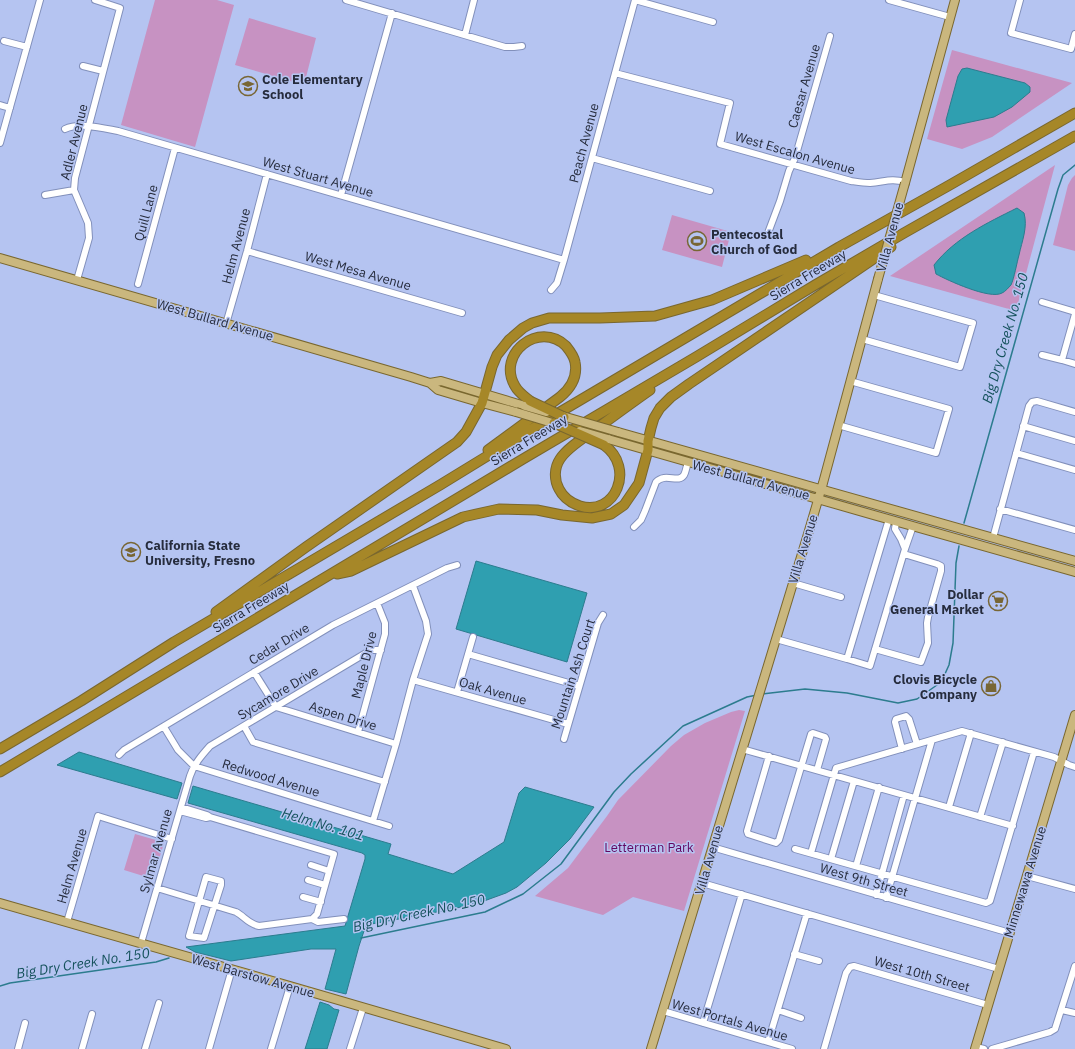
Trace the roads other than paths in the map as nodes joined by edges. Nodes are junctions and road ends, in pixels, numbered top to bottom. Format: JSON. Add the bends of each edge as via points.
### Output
{"nodes":[{"id":1,"x":40,"y":0,"type":"edge"},
{"id":2,"x":95,"y":0,"type":"edge"},
{"id":3,"x":346,"y":0,"type":"edge"},
{"id":4,"x":474,"y":0,"type":"edge"},
{"id":5,"x":635,"y":0,"type":"edge"},
{"id":6,"x":889,"y":0,"type":"edge"},
{"id":7,"x":955,"y":0,"type":"edge"},
{"id":8,"x":1020,"y":0,"type":"edge"},
{"id":9,"x":392,"y":14,"type":"junction"},
{"id":10,"x":950,"y":17,"type":"junction"},
{"id":11,"x":713,"y":22,"type":"dead end"},
{"id":12,"x":465,"y":34,"type":"junction"},
{"id":13,"x":1075,"y":34,"type":"edge"},
{"id":14,"x":830,"y":36,"type":"dead end"},
{"id":15,"x":4,"y":41,"type":"dead end"},
{"id":16,"x":522,"y":46,"type":"dead end"},
{"id":17,"x":27,"y":47,"type":"junction"},
{"id":18,"x":83,"y":66,"type":"dead end"},
{"id":19,"x":103,"y":71,"type":"junction"},
{"id":20,"x":615,"y":73,"type":"junction"},
{"id":21,"x":0,"y":105,"type":"edge"},
{"id":22,"x":10,"y":108,"type":"junction"},
{"id":23,"x":1075,"y":113,"type":"edge"},
{"id":24,"x":89,"y":126,"type":"junction"},
{"id":25,"x":65,"y":128,"type":"dead end"},
{"id":26,"x":1075,"y":136,"type":"edge"},
{"id":27,"x":0,"y":143,"type":"edge"},
{"id":28,"x":175,"y":148,"type":"junction"},
{"id":29,"x":592,"y":158,"type":"junction"},
{"id":30,"x":792,"y":165,"type":"junction"},
{"id":31,"x":267,"y":174,"type":"junction"},
{"id":32,"x":905,"y":182,"type":"junction"},
{"id":33,"x":74,"y":190,"type":"junction"},
{"id":34,"x":710,"y":191,"type":"dead end"},
{"id":35,"x":45,"y":194,"type":"dead end"},
{"id":36,"x":341,"y":195,"type":"junction"},
{"id":37,"x":952,"y":206,"type":"junction"},
{"id":38,"x":768,"y":233,"type":"dead end"},
{"id":39,"x":839,"y":246,"type":"junction"},
{"id":40,"x":247,"y":250,"type":"junction"},
{"id":41,"x":0,"y":258,"type":"edge"},
{"id":42,"x":564,"y":260,"type":"junction"},
{"id":43,"x":77,"y":280,"type":"junction"},
{"id":44,"x":138,"y":284,"type":"dead end"},
{"id":45,"x":551,"y":290,"type":"dead end"},
{"id":46,"x":874,"y":295,"type":"junction"},
{"id":47,"x":1042,"y":302,"type":"dead end"},
{"id":48,"x":462,"y":313,"type":"dead end"},
{"id":49,"x":1075,"y":313,"type":"edge"},
{"id":50,"x":226,"y":324,"type":"junction"},
{"id":51,"x":862,"y":339,"type":"junction"},
{"id":52,"x":1042,"y":355,"type":"dead end"},
{"id":53,"x":696,"y":357,"type":"junction"},
{"id":54,"x":1062,"y":360,"type":"junction"},
{"id":55,"x":1075,"y":364,"type":"edge"},
{"id":56,"x":850,"y":381,"type":"junction"},
{"id":57,"x":430,"y":383,"type":"junction"},
{"id":58,"x":484,"y":394,"type":"junction"},
{"id":59,"x":482,"y":403,"type":"junction"},
{"id":60,"x":527,"y":404,"type":"junction"},
{"id":61,"x":1075,"y":412,"type":"edge"},
{"id":62,"x":564,"y":417,"type":"joint"},
{"id":63,"x":554,"y":424,"type":"joint"},
{"id":64,"x":838,"y":425,"type":"junction"},
{"id":65,"x":1023,"y":426,"type":"junction"},
{"id":66,"x":648,"y":441,"type":"junction"},
{"id":67,"x":1075,"y":441,"type":"edge"},
{"id":68,"x":606,"y":442,"type":"junction"},
{"id":69,"x":648,"y":450,"type":"junction"},
{"id":70,"x":1016,"y":453,"type":"junction"},
{"id":71,"x":688,"y":463,"type":"junction"},
{"id":72,"x":738,"y":466,"type":"junction"},
{"id":73,"x":1075,"y":470,"type":"edge"},
{"id":74,"x":440,"y":485,"type":"junction"},
{"id":75,"x":821,"y":489,"type":"junction"},
{"id":76,"x":818,"y":499,"type":"junction"},
{"id":77,"x":1000,"y":509,"type":"junction"},
{"id":78,"x":892,"y":520,"type":"junction"},
{"id":79,"x":913,"y":526,"type":"junction"},
{"id":80,"x":634,"y":527,"type":"dead end"},
{"id":81,"x":1075,"y":530,"type":"edge"},
{"id":82,"x":942,"y":534,"type":"junction"},
{"id":83,"x":993,"y":538,"type":"junction"},
{"id":84,"x":905,"y":552,"type":"junction"},
{"id":85,"x":1038,"y":561,"type":"junction"},
{"id":86,"x":1075,"y":563,"type":"edge"},
{"id":87,"x":458,"y":565,"type":"dead end"},
{"id":88,"x":1075,"y":572,"type":"edge"},
{"id":89,"x":327,"y":576,"type":"junction"},
{"id":90,"x":793,"y":583,"type":"junction"},
{"id":91,"x":413,"y":586,"type":"junction"},
{"id":92,"x":841,"y":596,"type":"dead end"},
{"id":93,"x":377,"y":603,"type":"junction"},
{"id":94,"x":603,"y":616,"type":"dead end"},
{"id":95,"x":473,"y":637,"type":"dead end"},
{"id":96,"x":776,"y":639,"type":"junction"},
{"id":97,"x":174,"y":642,"type":"junction"},
{"id":98,"x":875,"y":649,"type":"junction"},
{"id":99,"x":381,"y":650,"type":"junction"},
{"id":100,"x":468,"y":654,"type":"junction"},
{"id":101,"x":847,"y":660,"type":"junction"},
{"id":102,"x":254,"y":672,"type":"junction"},
{"id":103,"x":413,"y":680,"type":"junction"},
{"id":104,"x":579,"y":686,"type":"junction"},
{"id":105,"x":457,"y":692,"type":"junction"},
{"id":106,"x":276,"y":707,"type":"junction"},
{"id":107,"x":1075,"y":715,"type":"edge"},
{"id":108,"x":568,"y":724,"type":"junction"},
{"id":109,"x":244,"y":726,"type":"junction"},
{"id":110,"x":164,"y":727,"type":"junction"},
{"id":111,"x":358,"y":732,"type":"junction"},
{"id":112,"x":971,"y":733,"type":"junction"},
{"id":113,"x":564,"y":738,"type":"dead end"},
{"id":114,"x":932,"y":740,"type":"junction"},
{"id":115,"x":1003,"y":742,"type":"junction"},
{"id":116,"x":396,"y":744,"type":"junction"},
{"id":117,"x":917,"y":744,"type":"junction"},
{"id":118,"x":0,"y":749,"type":"edge"},
{"id":119,"x":742,"y":749,"type":"junction"},
{"id":120,"x":902,"y":749,"type":"junction"},
{"id":121,"x":1034,"y":752,"type":"junction"},
{"id":122,"x":119,"y":755,"type":"dead end"},
{"id":123,"x":769,"y":756,"type":"junction"},
{"id":124,"x":1061,"y":761,"type":"junction"},
{"id":125,"x":194,"y":766,"type":"junction"},
{"id":126,"x":802,"y":766,"type":"junction"},
{"id":127,"x":1075,"y":767,"type":"edge"},
{"id":128,"x":817,"y":770,"type":"junction"},
{"id":129,"x":0,"y":772,"type":"edge"},
{"id":130,"x":834,"y":775,"type":"junction"},
{"id":131,"x":854,"y":780,"type":"junction"},
{"id":132,"x":385,"y":782,"type":"junction"},
{"id":133,"x":879,"y":788,"type":"junction"},
{"id":134,"x":904,"y":795,"type":"junction"},
{"id":135,"x":915,"y":798,"type":"junction"},
{"id":136,"x":948,"y":807,"type":"junction"},
{"id":137,"x":180,"y":809,"type":"junction"},
{"id":138,"x":980,"y":816,"type":"junction"},
{"id":139,"x":373,"y":820,"type":"junction"},
{"id":140,"x":389,"y":826,"type":"dead end"},
{"id":141,"x":1013,"y":826,"type":"junction"},
{"id":142,"x":172,"y":839,"type":"junction"},
{"id":143,"x":712,"y":847,"type":"junction"},
{"id":144,"x":795,"y":849,"type":"dead end"},
{"id":145,"x":810,"y":853,"type":"junction"},
{"id":146,"x":831,"y":859,"type":"junction"},
{"id":147,"x":311,"y":865,"type":"dead end"},
{"id":148,"x":856,"y":866,"type":"junction"},
{"id":149,"x":329,"y":871,"type":"junction"},
{"id":150,"x":882,"y":873,"type":"junction"},
{"id":151,"x":892,"y":876,"type":"junction"},
{"id":152,"x":1027,"y":876,"type":"junction"},
{"id":153,"x":308,"y":880,"type":"dead end"},
{"id":154,"x":702,"y":883,"type":"junction"},
{"id":155,"x":325,"y":885,"type":"junction"},
{"id":156,"x":1075,"y":889,"type":"edge"},
{"id":157,"x":157,"y":890,"type":"junction"},
{"id":158,"x":742,"y":894,"type":"junction"},
{"id":159,"x":876,"y":895,"type":"junction"},
{"id":160,"x":303,"y":896,"type":"dead end"},
{"id":161,"x":886,"y":898,"type":"junction"},
{"id":162,"x":320,"y":902,"type":"junction"},
{"id":163,"x":0,"y":903,"type":"edge"},
{"id":164,"x":199,"y":903,"type":"junction"},
{"id":165,"x":214,"y":907,"type":"junction"},
{"id":166,"x":806,"y":913,"type":"junction"},
{"id":167,"x":312,"y":919,"type":"junction"},
{"id":168,"x":344,"y":919,"type":"dead end"},
{"id":169,"x":67,"y":922,"type":"junction"},
{"id":170,"x":1010,"y":933,"type":"junction"},
{"id":171,"x":141,"y":943,"type":"junction"},
{"id":172,"x":794,"y":954,"type":"junction"},
{"id":173,"x":819,"y":961,"type":"dead end"},
{"id":174,"x":1075,"y":966,"type":"edge"},
{"id":175,"x":232,"y":969,"type":"junction"},
{"id":176,"x":999,"y":969,"type":"junction"},
{"id":177,"x":290,"y":986,"type":"junction"},
{"id":178,"x":159,"y":1003,"type":"dead end"},
{"id":179,"x":988,"y":1005,"type":"junction"},
{"id":180,"x":363,"y":1008,"type":"junction"},
{"id":181,"x":778,"y":1010,"type":"junction"},
{"id":182,"x":1062,"y":1010,"type":"junction"},
{"id":183,"x":663,"y":1011,"type":"junction"},
{"id":184,"x":1075,"y":1013,"type":"edge"},
{"id":185,"x":92,"y":1014,"type":"dead end"},
{"id":186,"x":801,"y":1018,"type":"dead end"},
{"id":187,"x":703,"y":1023,"type":"junction"},
{"id":188,"x":26,"y":1024,"type":"dead end"},
{"id":189,"x":768,"y":1042,"type":"junction"},
{"id":190,"x":978,"y":1048,"type":"edge"},
{"id":191,"x":18,"y":1049,"type":"edge"},
{"id":192,"x":82,"y":1049,"type":"edge"},
{"id":193,"x":144,"y":1049,"type":"edge"},
{"id":194,"x":209,"y":1049,"type":"edge"},
{"id":195,"x":271,"y":1049,"type":"edge"},
{"id":196,"x":350,"y":1049,"type":"edge"},
{"id":197,"x":506,"y":1049,"type":"edge"},
{"id":198,"x":651,"y":1049,"type":"edge"},
{"id":199,"x":792,"y":1049,"type":"edge"},
{"id":200,"x":824,"y":1049,"type":"edge"},
{"id":201,"x":992,"y":1049,"type":"edge"}],
"edges":[{"from":1,"to":17,"type":"street"},
{"from":2,"to":19,"type":"street","name":"Adler Avenue","via":[[120,8]]},
{"from":3,"to":9,"type":"street"},
{"from":4,"to":12,"type":"street"},
{"from":5,"to":11,"type":"street"},
{"from":5,"to":20,"type":"street","name":"Peach Avenue"},
{"from":6,"to":10,"type":"street"},
{"from":7,"to":10,"type":"main road","name":"Villa Avenue"},
{"from":8,"to":13,"type":"street","via":[[1011,33],[1071,49]]},
{"from":9,"to":12,"type":"street"},
{"from":9,"to":36,"type":"street"},
{"from":10,"to":32,"type":"main road","name":"Villa Avenue"},
{"from":12,"to":16,"type":"street","via":[[505,47]]},
{"from":14,"to":30,"type":"street","name":"Caesar Avenue"},
{"from":15,"to":17,"type":"street"},
{"from":17,"to":22,"type":"street"},
{"from":18,"to":19,"type":"street"},
{"from":19,"to":24,"type":"street","name":"Adler Avenue"},
{"from":20,"to":29,"type":"street","name":"Peach Avenue"},
{"from":20,"to":30,"type":"street","name":"West Escalon Avenue","via":[[730,103],[720,144]]},
{"from":21,"to":22,"type":"street"},
{"from":22,"to":27,"type":"street"},
{"from":23,"to":39,"type":"highway","name":"Sierra Freeway"},
{"from":24,"to":25,"type":"street","name":"West Stuart Avenue","via":[[74,125]]},
{"from":24,"to":28,"type":"street","name":"West Stuart Avenue","via":[[118,131]]},
{"from":24,"to":33,"type":"street","name":"Adler Avenue"},
{"from":26,"to":37,"type":"highway","name":"Sierra Freeway"},
{"from":28,"to":31,"type":"street","name":"West Stuart Avenue"},
{"from":28,"to":44,"type":"street","name":"Quill Lane"},
{"from":29,"to":34,"type":"street"},
{"from":29,"to":42,"type":"street","name":"Peach Avenue"},
{"from":30,"to":32,"type":"street","name":"West Escalon Avenue","via":[[862,183],[891,180]]},
{"from":30,"to":38,"type":"street","name":"Caesar Avenue"},
{"from":31,"to":36,"type":"street","name":"West Stuart Avenue"},
{"from":31,"to":40,"type":"street","name":"Helm Avenue"},
{"from":32,"to":46,"type":"main road","name":"Villa Avenue","bridge":true},
{"from":33,"to":35,"type":"street"},
{"from":33,"to":43,"type":"street","name":"Adler Avenue","via":[[88,223],[90,238]]},
{"from":36,"to":42,"type":"street","name":"West Stuart Avenue"},
{"from":37,"to":53,"type":"highway","name":"Sierra Freeway"},
{"from":37,"to":66,"type":"highway","via":[[671,397],[654,418]]},
{"from":39,"to":58,"type":"highway","via":[[712,300],[655,316],[549,318],[532,323],[516,333],[502,348],[492,367]]},
{"from":39,"to":74,"type":"highway","name":"Sierra Freeway"},
{"from":40,"to":48,"type":"street","name":"West Mesa Avenue"},
{"from":40,"to":50,"type":"street","name":"Helm Avenue"},
{"from":41,"to":43,"type":"main road","name":"West Bullard Avenue"},
{"from":42,"to":45,"type":"street","name":"Peach Avenue","via":[[557,283]]},
{"from":43,"to":50,"type":"main road","name":"West Bullard Avenue"},
{"from":46,"to":51,"type":"main road","name":"Villa Avenue"},
{"from":46,"to":51,"type":"street","via":[[973,323],[960,367]]},
{"from":47,"to":49,"type":"street"},
{"from":49,"to":54,"type":"street"},
{"from":50,"to":57,"type":"main road","name":"West Bullard Avenue"},
{"from":51,"to":56,"type":"main road","name":"Villa Avenue"},
{"from":52,"to":54,"type":"street"},
{"from":53,"to":68,"type":"highway","via":[[565,453],[557,465],[557,485],[563,495],[573,503],[585,507],[598,506],[613,496],[620,480],[620,473]]},
{"from":53,"to":89,"type":"highway","name":"Sierra Freeway"},
{"from":54,"to":55,"type":"street"},
{"from":56,"to":64,"type":"main road","name":"Villa Avenue"},
{"from":56,"to":64,"type":"street","via":[[949,410],[936,453]]},
{"from":57,"to":58,"type":"main road","name":"West Bullard Avenue","via":[[441,381]]},
{"from":57,"to":59,"type":"main road","name":"West Bullard Avenue","via":[[438,390]]},
{"from":58,"to":59,"type":"highway"},
{"from":58,"to":60,"type":"main road","name":"West Bullard Avenue"},
{"from":59,"to":63,"type":"main road","name":"West Bullard Avenue","bridge":true},
{"from":59,"to":97,"type":"highway","via":[[466,432],[457,442]]},
{"from":60,"to":62,"type":"highway","bridge":true},
{"from":60,"to":74,"type":"highway","via":[[512,378],[511,363],[514,356],[522,344],[529,340],[542,337],[556,339],[567,347],[574,358],[574,377],[567,391]]},
{"from":61,"to":65,"type":"street","via":[[1037,401],[1032,402]]},
{"from":62,"to":66,"type":"main road","name":"West Bullard Avenue","bridge":true},
{"from":63,"to":68,"type":"highway","bridge":true},
{"from":64,"to":75,"type":"main road","name":"Villa Avenue"},
{"from":65,"to":67,"type":"street"},
{"from":65,"to":70,"type":"street"},
{"from":66,"to":69,"type":"highway"},
{"from":66,"to":72,"type":"main road","name":"West Bullard Avenue"},
{"from":68,"to":69,"type":"main road","name":"West Bullard Avenue"},
{"from":69,"to":71,"type":"main road","name":"West Bullard Avenue"},
{"from":69,"to":89,"type":"highway","via":[[638,483],[624,505],[611,514],[592,518],[536,510],[499,509],[463,517],[351,571]]},
{"from":70,"to":73,"type":"street"},
{"from":70,"to":77,"type":"street"},
{"from":71,"to":72,"type":"main road","via":[[693,460]]},
{"from":71,"to":76,"type":"main road","name":"West Bullard Avenue"},
{"from":71,"to":80,"type":"street","via":[[681,478],[665,477],[656,482],[641,520]]},
{"from":72,"to":75,"type":"main road","name":"West Bullard Avenue"},
{"from":74,"to":97,"type":"highway","name":"Sierra Freeway"},
{"from":75,"to":76,"type":"main road","name":"Villa Avenue"},
{"from":75,"to":83,"type":"main road","name":"West Bullard Avenue"},
{"from":76,"to":78,"type":"main road","name":"West Bullard Avenue"},
{"from":76,"to":90,"type":"main road","name":"Villa Avenue"},
{"from":77,"to":81,"type":"street"},
{"from":77,"to":83,"type":"street"},
{"from":78,"to":79,"type":"main road","name":"West Bullard Avenue"},
{"from":78,"to":84,"type":"street"},
{"from":78,"to":101,"type":"street"},
{"from":79,"to":82,"type":"main road","name":"West Bullard Avenue"},
{"from":79,"to":84,"type":"street"},
{"from":82,"to":83,"type":"main road","via":[[986,541]]},
{"from":82,"to":85,"type":"main road","name":"West Bullard Avenue"},
{"from":83,"to":86,"type":"main road","name":"West Bullard Avenue"},
{"from":84,"to":98,"type":"street"},
{"from":84,"to":98,"type":"street","via":[[941,566],[927,622],[928,643],[921,662]]},
{"from":85,"to":86,"type":"main road","via":[[1046,558],[1067,564]]},
{"from":85,"to":88,"type":"main road","name":"West Bullard Avenue"},
{"from":87,"to":91,"type":"street","name":"Cedar Drive"},
{"from":89,"to":129,"type":"highway","name":"Sierra Freeway"},
{"from":90,"to":92,"type":"street"},
{"from":90,"to":96,"type":"main road","name":"Villa Avenue"},
{"from":91,"to":93,"type":"street","name":"Cedar Drive"},
{"from":91,"to":103,"type":"street","via":[[428,634]]},
{"from":93,"to":99,"type":"street","name":"Maple Drive","via":[[385,623]]},
{"from":93,"to":102,"type":"street","name":"Cedar Drive","via":[[332,625]]},
{"from":94,"to":104,"type":"street","name":"Mountain Ash Court","via":[[598,622]]},
{"from":95,"to":100,"type":"street"},
{"from":96,"to":101,"type":"street"},
{"from":96,"to":119,"type":"main road","name":"Villa Avenue"},
{"from":97,"to":118,"type":"highway","name":"Sierra Freeway"},
{"from":98,"to":101,"type":"street","via":[[870,666]]},
{"from":99,"to":106,"type":"street","name":"Sycamore Drive","via":[[371,650]]},
{"from":99,"to":111,"type":"street","name":"Maple Drive"},
{"from":100,"to":104,"type":"street"},
{"from":100,"to":105,"type":"street"},
{"from":102,"to":106,"type":"street"},
{"from":102,"to":110,"type":"street","name":"Cedar Drive"},
{"from":103,"to":105,"type":"street","name":"Oak Avenue"},
{"from":103,"to":116,"type":"street"},
{"from":104,"to":108,"type":"street","name":"Mountain Ash Court"},
{"from":105,"to":108,"type":"street","name":"Oak Avenue"},
{"from":106,"to":109,"type":"street","name":"Sycamore Drive"},
{"from":106,"to":111,"type":"street","name":"Aspen Drive"},
{"from":107,"to":124,"type":"main road","name":"Minnewawa Avenue"},
{"from":108,"to":113,"type":"street","name":"Mountain Ash Court"},
{"from":109,"to":125,"type":"street","name":"Sycamore Drive","via":[[210,746]]},
{"from":109,"to":132,"type":"street","via":[[253,742]]},
{"from":110,"to":122,"type":"street","name":"Cedar Drive"},
{"from":110,"to":125,"type":"street","name":"Redwood Avenue","via":[[178,750]]},
{"from":111,"to":116,"type":"street","name":"Aspen Drive"},
{"from":112,"to":114,"type":"street","via":[[962,731]]},
{"from":112,"to":115,"type":"street"},
{"from":112,"to":136,"type":"street"},
{"from":114,"to":117,"type":"street"},
{"from":114,"to":135,"type":"street"},
{"from":115,"to":121,"type":"street"},
{"from":115,"to":138,"type":"street"},
{"from":116,"to":132,"type":"street"},
{"from":117,"to":120,"type":"street"},
{"from":117,"to":120,"type":"street","via":[[909,719],[906,716],[896,719]]},
{"from":119,"to":123,"type":"street"},
{"from":119,"to":143,"type":"main road","name":"Villa Avenue"},
{"from":120,"to":130,"type":"street","via":[[836,768]]},
{"from":121,"to":124,"type":"street"},
{"from":121,"to":141,"type":"street"},
{"from":123,"to":126,"type":"street"},
{"from":123,"to":126,"type":"street","via":[[747,831],[748,834],[776,843]]},
{"from":124,"to":127,"type":"street"},
{"from":124,"to":152,"type":"main road","name":"Minnewawa Avenue"},
{"from":125,"to":137,"type":"street","name":"Sylmar Avenue"},
{"from":125,"to":139,"type":"street","name":"Redwood Avenue"},
{"from":126,"to":128,"type":"street"},
{"from":126,"to":128,"type":"street","via":[[813,733],[826,739]]},
{"from":128,"to":130,"type":"street"},
{"from":130,"to":131,"type":"street"},
{"from":130,"to":145,"type":"street"},
{"from":131,"to":133,"type":"street"},
{"from":131,"to":146,"type":"street"},
{"from":132,"to":139,"type":"street"},
{"from":133,"to":134,"type":"street"},
{"from":133,"to":148,"type":"street"},
{"from":134,"to":135,"type":"street"},
{"from":134,"to":150,"type":"street"},
{"from":135,"to":136,"type":"street"},
{"from":135,"to":151,"type":"street"},
{"from":136,"to":138,"type":"street"},
{"from":137,"to":142,"type":"street","name":"Sylmar Avenue"},
{"from":137,"to":149,"type":"street","via":[[334,854]]},
{"from":138,"to":141,"type":"street"},
{"from":139,"to":140,"type":"street","name":"Redwood Avenue"},
{"from":141,"to":151,"type":"street","via":[[990,901],[986,903]]},
{"from":142,"to":157,"type":"street","name":"Sylmar Avenue"},
{"from":142,"to":169,"type":"street","name":"Helm Avenue","via":[[98,816]]},
{"from":143,"to":154,"type":"main road","name":"Villa Avenue"},
{"from":143,"to":159,"type":"street","name":"West 9th Street"},
{"from":144,"to":145,"type":"street"},
{"from":145,"to":146,"type":"street"},
{"from":146,"to":148,"type":"street"},
{"from":147,"to":149,"type":"street"},
{"from":148,"to":150,"type":"street"},
{"from":149,"to":155,"type":"street"},
{"from":150,"to":151,"type":"street"},
{"from":150,"to":159,"type":"street"},
{"from":151,"to":161,"type":"street"},
{"from":152,"to":156,"type":"street"},
{"from":152,"to":170,"type":"main road","name":"Minnewawa Avenue"},
{"from":153,"to":155,"type":"street"},
{"from":154,"to":158,"type":"street"},
{"from":154,"to":183,"type":"main road","name":"Villa Avenue"},
{"from":155,"to":162,"type":"street"},
{"from":157,"to":164,"type":"street"},
{"from":157,"to":171,"type":"street","name":"Sylmar Avenue"},
{"from":158,"to":166,"type":"street"},
{"from":158,"to":187,"type":"street"},
{"from":159,"to":161,"type":"street","name":"West 9th Street"},
{"from":160,"to":162,"type":"street"},
{"from":161,"to":170,"type":"street","name":"West 9th Street"},
{"from":162,"to":167,"type":"street","via":[[317,914]]},
{"from":163,"to":169,"type":"main road","name":"West Barstow Avenue"},
{"from":164,"to":165,"type":"street"},
{"from":164,"to":165,"type":"street","via":[[206,877],[221,881]]},
{"from":164,"to":165,"type":"street","via":[[189,936],[204,938]]},
{"from":165,"to":167,"type":"street","via":[[236,912],[242,918],[259,926]]},
{"from":166,"to":172,"type":"street"},
{"from":166,"to":176,"type":"street"},
{"from":167,"to":168,"type":"street","via":[[318,922]]},
{"from":169,"to":171,"type":"main road","name":"West Barstow Avenue"},
{"from":170,"to":176,"type":"main road","name":"Minnewawa Avenue"},
{"from":171,"to":175,"type":"main road","name":"West Barstow Avenue"},
{"from":172,"to":173,"type":"street"},
{"from":172,"to":181,"type":"street"},
{"from":174,"to":182,"type":"street"},
{"from":175,"to":177,"type":"main road","name":"West Barstow Avenue"},
{"from":175,"to":194,"type":"street"},
{"from":176,"to":179,"type":"main road","name":"Minnewawa Avenue"},
{"from":177,"to":180,"type":"main road","name":"West Barstow Avenue"},
{"from":177,"to":195,"type":"street"},
{"from":178,"to":193,"type":"street"},
{"from":179,"to":190,"type":"main road","name":"Minnewawa Avenue"},
{"from":179,"to":200,"type":"street","name":"West 10th Street","via":[[858,967],[850,967]]},
{"from":180,"to":196,"type":"street"},
{"from":180,"to":197,"type":"main road","name":"West Barstow Avenue"},
{"from":181,"to":186,"type":"street"},
{"from":181,"to":189,"type":"street"},
{"from":182,"to":184,"type":"street"},
{"from":182,"to":201,"type":"street","via":[[1055,1029],[1050,1032]]},
{"from":183,"to":187,"type":"street","name":"West Portals Avenue"},
{"from":183,"to":198,"type":"main road","name":"Villa Avenue"},
{"from":185,"to":192,"type":"street"},
{"from":187,"to":189,"type":"street","name":"West Portals Avenue"},
{"from":188,"to":191,"type":"street"},
{"from":189,"to":199,"type":"street","name":"West Portals Avenue"}]}
